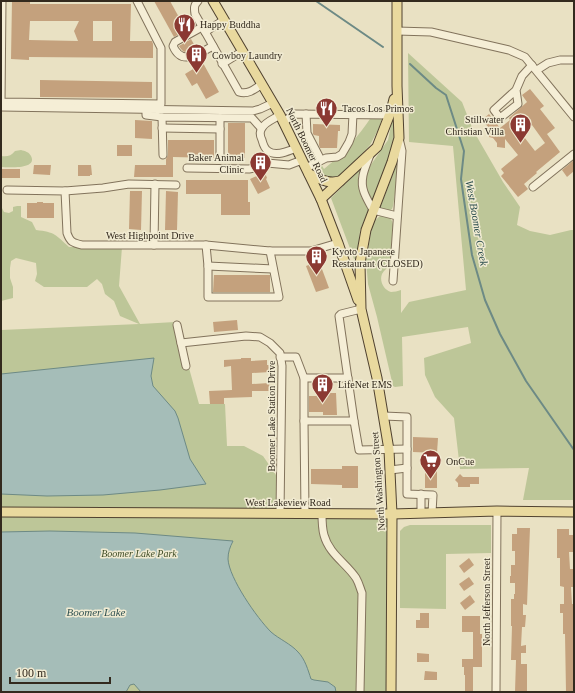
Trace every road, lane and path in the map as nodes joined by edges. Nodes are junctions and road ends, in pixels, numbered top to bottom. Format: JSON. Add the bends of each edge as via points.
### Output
{"nodes":[{"id":1,"x":2,"y":1,"type":"edge"},
{"id":2,"x":137,"y":1,"type":"edge"},
{"id":3,"x":198,"y":1,"type":"edge"},
{"id":4,"x":213,"y":1,"type":"edge"},
{"id":5,"x":397,"y":1,"type":"edge"},
{"id":6,"x":224,"y":20,"type":"junction"},
{"id":7,"x":204,"y":30,"type":"junction"},
{"id":8,"x":397,"y":31,"type":"junction"},
{"id":9,"x":213,"y":46,"type":"junction"},
{"id":10,"x":243,"y":52,"type":"junction"},
{"id":11,"x":574,"y":60,"type":"edge"},
{"id":12,"x":222,"y":64,"type":"junction"},
{"id":13,"x":534,"y":67,"type":"junction"},
{"id":14,"x":2,"y":69,"type":"edge"},
{"id":15,"x":262,"y":84,"type":"junction"},
{"id":16,"x":397,"y":86,"type":"junction"},
{"id":17,"x":516,"y":90,"type":"dead end"},
{"id":18,"x":273,"y":103,"type":"junction"},
{"id":19,"x":146,"y":106,"type":"junction"},
{"id":20,"x":1,"y":107,"type":"edge"},
{"id":21,"x":306,"y":114,"type":"junction"},
{"id":22,"x":353,"y":114,"type":"junction"},
{"id":23,"x":390,"y":114,"type":"junction"},
{"id":24,"x":162,"y":117,"type":"junction"},
{"id":25,"x":574,"y":117,"type":"edge"},
{"id":26,"x":220,"y":118,"type":"junction"},
{"id":27,"x":282,"y":118,"type":"junction"},
{"id":28,"x":162,"y":128,"type":"junction"},
{"id":29,"x":261,"y":128,"type":"junction"},
{"id":30,"x":220,"y":129,"type":"junction"},
{"id":31,"x":399,"y":138,"type":"junction"},
{"id":32,"x":296,"y":148,"type":"junction"},
{"id":33,"x":371,"y":153,"type":"junction"},
{"id":34,"x":574,"y":154,"type":"edge"},
{"id":35,"x":162,"y":155,"type":"dead end"},
{"id":36,"x":220,"y":156,"type":"dead end"},
{"id":37,"x":321,"y":160,"type":"junction"},
{"id":38,"x":306,"y":167,"type":"junction"},
{"id":39,"x":187,"y":168,"type":"dead end"},
{"id":40,"x":340,"y":182,"type":"junction"},
{"id":41,"x":156,"y":184,"type":"junction"},
{"id":42,"x":176,"y":185,"type":"dead end"},
{"id":43,"x":533,"y":187,"type":"dead end"},
{"id":44,"x":8,"y":190,"type":"dead end"},
{"id":45,"x":65,"y":191,"type":"junction"},
{"id":46,"x":321,"y":199,"type":"junction"},
{"id":47,"x":373,"y":210,"type":"junction"},
{"id":48,"x":397,"y":216,"type":"junction"},
{"id":49,"x":338,"y":243,"type":"junction"},
{"id":50,"x":154,"y":245,"type":"junction"},
{"id":51,"x":206,"y":245,"type":"junction"},
{"id":52,"x":270,"y":251,"type":"junction"},
{"id":53,"x":208,"y":266,"type":"junction"},
{"id":54,"x":273,"y":269,"type":"junction"},
{"id":55,"x":394,"y":281,"type":"dead end"},
{"id":56,"x":361,"y":309,"type":"junction"},
{"id":57,"x":177,"y":325,"type":"dead end"},
{"id":58,"x":181,"y":343,"type":"junction"},
{"id":59,"x":280,"y":357,"type":"junction"},
{"id":60,"x":186,"y":366,"type":"dead end"},
{"id":61,"x":304,"y":378,"type":"junction"},
{"id":62,"x":348,"y":378,"type":"junction"},
{"id":63,"x":384,"y":416,"type":"junction"},
{"id":64,"x":304,"y":421,"type":"junction"},
{"id":65,"x":354,"y":421,"type":"junction"},
{"id":66,"x":407,"y":449,"type":"junction"},
{"id":67,"x":389,"y":450,"type":"junction"},
{"id":68,"x":407,"y":468,"type":"junction"},
{"id":69,"x":390,"y":470,"type":"junction"},
{"id":70,"x":421,"y":494,"type":"junction"},
{"id":71,"x":497,"y":511,"type":"junction"},
{"id":72,"x":1,"y":512,"type":"edge"},
{"id":73,"x":574,"y":512,"type":"edge"},
{"id":74,"x":280,"y":513,"type":"junction"},
{"id":75,"x":305,"y":513,"type":"junction"},
{"id":76,"x":322,"y":513,"type":"junction"},
{"id":77,"x":421,"y":513,"type":"junction"},
{"id":78,"x":432,"y":513,"type":"junction"},
{"id":79,"x":392,"y":514,"type":"junction"},
{"id":80,"x":360,"y":692,"type":"edge"},
{"id":81,"x":391,"y":692,"type":"edge"},
{"id":82,"x":496,"y":692,"type":"edge"}],
"edges":[{"from":1,"to":14,"type":"street"},
{"from":2,"to":19,"type":"street","via":[[161,48],[161,104]]},
{"from":3,"to":7,"type":"street","via":[[194,10]]},
{"from":4,"to":6,"type":"main road","name":"North Boomer Road"},
{"from":5,"to":8,"type":"main road","name":"North Washington Street"},
{"from":6,"to":7,"type":"street"},
{"from":6,"to":10,"type":"main road","name":"North Boomer Road"},
{"from":7,"to":9,"type":"street"},
{"from":7,"to":9,"type":"street","via":[[175,42],[175,51],[181,56],[191,57]]},
{"from":8,"to":13,"type":"street","via":[[431,32],[509,50],[525,57]]},
{"from":8,"to":16,"type":"main road","name":"North Washington Street"},
{"from":9,"to":12,"type":"street"},
{"from":10,"to":12,"type":"street"},
{"from":10,"to":15,"type":"main road","name":"North Boomer Road"},
{"from":11,"to":13,"type":"street","via":[[560,60]]},
{"from":12,"to":15,"type":"street","via":[[242,94]]},
{"from":13,"to":17,"type":"street","via":[[522,76]]},
{"from":13,"to":25,"type":"street"},
{"from":14,"to":19,"type":"street","via":[[1,102]]},
{"from":15,"to":18,"type":"main road","name":"North Boomer Road"},
{"from":16,"to":23,"type":"main road","name":"North Washington Street"},
{"from":16,"to":31,"type":"main road","name":"North Washington Street"},
{"from":18,"to":19,"type":"street","via":[[253,111]]},
{"from":18,"to":27,"type":"main road","name":"North Boomer Road"},
{"from":19,"to":20,"type":"street"},
{"from":19,"to":24,"type":"street","via":[[146,116]]},
{"from":21,"to":22,"type":"street"},
{"from":21,"to":27,"type":"street"},
{"from":21,"to":37,"type":"street","via":[[306,133]]},
{"from":22,"to":23,"type":"street"},
{"from":22,"to":37,"type":"street","via":[[352,134],[342,154]]},
{"from":23,"to":33,"type":"main road","name":"North Washington Street","via":[[377,147]]},
{"from":24,"to":26,"type":"street"},
{"from":24,"to":28,"type":"street"},
{"from":26,"to":29,"type":"street","via":[[252,118]]},
{"from":26,"to":30,"type":"street"},
{"from":27,"to":29,"type":"street"},
{"from":27,"to":32,"type":"main road","name":"North Boomer Road"},
{"from":28,"to":30,"type":"street"},
{"from":28,"to":35,"type":"street"},
{"from":29,"to":32,"type":"street","via":[[260,136],[268,151],[284,153]]},
{"from":30,"to":36,"type":"street"},
{"from":31,"to":47,"type":"main road","name":"North Washington Street"},
{"from":31,"to":48,"type":"street","via":[[402,151]]},
{"from":32,"to":38,"type":"main road","name":"North Boomer Road"},
{"from":33,"to":40,"type":"main road","name":"North Washington Street"},
{"from":33,"to":47,"type":"street","via":[[363,172],[362,186]]},
{"from":34,"to":43,"type":"street"},
{"from":37,"to":38,"type":"street"},
{"from":38,"to":39,"type":"street","via":[[267,163],[249,169]]},
{"from":38,"to":40,"type":"main road","via":[[326,182]]},
{"from":38,"to":46,"type":"main road","name":"North Boomer Road"},
{"from":40,"to":46,"type":"main road","name":"North Washington Street"},
{"from":41,"to":42,"type":"street"},
{"from":41,"to":45,"type":"street","via":[[129,184]]},
{"from":41,"to":50,"type":"street"},
{"from":44,"to":45,"type":"street"},
{"from":45,"to":50,"type":"street","name":"West Highpoint Drive","via":[[67,233],[74,243]]},
{"from":46,"to":49,"type":"main road","name":"North Boomer Road"},
{"from":47,"to":48,"type":"street"},
{"from":47,"to":56,"type":"main road","name":"North Washington Street","via":[[366,230],[360,263]]},
{"from":48,"to":55,"type":"street"},
{"from":49,"to":52,"type":"street","name":"West Highpoint Drive","via":[[311,251]]},
{"from":49,"to":56,"type":"main road","name":"North Boomer Road"},
{"from":50,"to":51,"type":"street","name":"West Highpoint Drive"},
{"from":51,"to":52,"type":"street","name":"West Highpoint Drive"},
{"from":51,"to":53,"type":"street"},
{"from":52,"to":54,"type":"street"},
{"from":53,"to":54,"type":"street"},
{"from":53,"to":54,"type":"street","via":[[208,296],[279,297]]},
{"from":56,"to":62,"type":"street","via":[[339,316]]},
{"from":56,"to":63,"type":"main road","name":"North Washington Street"},
{"from":57,"to":58,"type":"street"},
{"from":58,"to":59,"type":"street","name":"Boomer Lake Station Drive","via":[[246,336],[260,337],[270,343],[280,353]]},
{"from":58,"to":60,"type":"street"},
{"from":59,"to":61,"type":"street","via":[[296,357]]},
{"from":59,"to":74,"type":"street","name":"Boomer Lake Station Drive"},
{"from":61,"to":62,"type":"street"},
{"from":61,"to":64,"type":"street"},
{"from":62,"to":65,"type":"street"},
{"from":63,"to":66,"type":"street","via":[[407,417]]},
{"from":63,"to":67,"type":"main road","name":"North Washington Street"},
{"from":64,"to":65,"type":"street"},
{"from":64,"to":75,"type":"street"},
{"from":65,"to":67,"type":"street","via":[[359,450]]},
{"from":66,"to":67,"type":"street"},
{"from":66,"to":68,"type":"street"},
{"from":67,"to":69,"type":"main road","name":"North Washington Street"},
{"from":68,"to":69,"type":"street"},
{"from":68,"to":70,"type":"street","via":[[407,494]]},
{"from":69,"to":79,"type":"main road","name":"North Washington Street"},
{"from":70,"to":77,"type":"street"},
{"from":70,"to":78,"type":"street","via":[[433,494]]},
{"from":71,"to":73,"type":"main road","name":"West Lakeview Road"},
{"from":71,"to":78,"type":"main road","name":"West Lakeview Road"},
{"from":71,"to":82,"type":"street","name":"North Jefferson Street"},
{"from":72,"to":74,"type":"main road","name":"West Lakeview Road"},
{"from":74,"to":75,"type":"main road","name":"West Lakeview Road"},
{"from":75,"to":76,"type":"main road","name":"West Lakeview Road"},
{"from":76,"to":79,"type":"main road","name":"West Lakeview Road"},
{"from":76,"to":80,"type":"street","via":[[324,536],[337,557],[355,577],[362,593]]},
{"from":77,"to":78,"type":"main road","name":"West Lakeview Road"},
{"from":77,"to":79,"type":"main road","name":"West Lakeview Road"},
{"from":79,"to":81,"type":"main road","name":"North Washington Street"}]}
